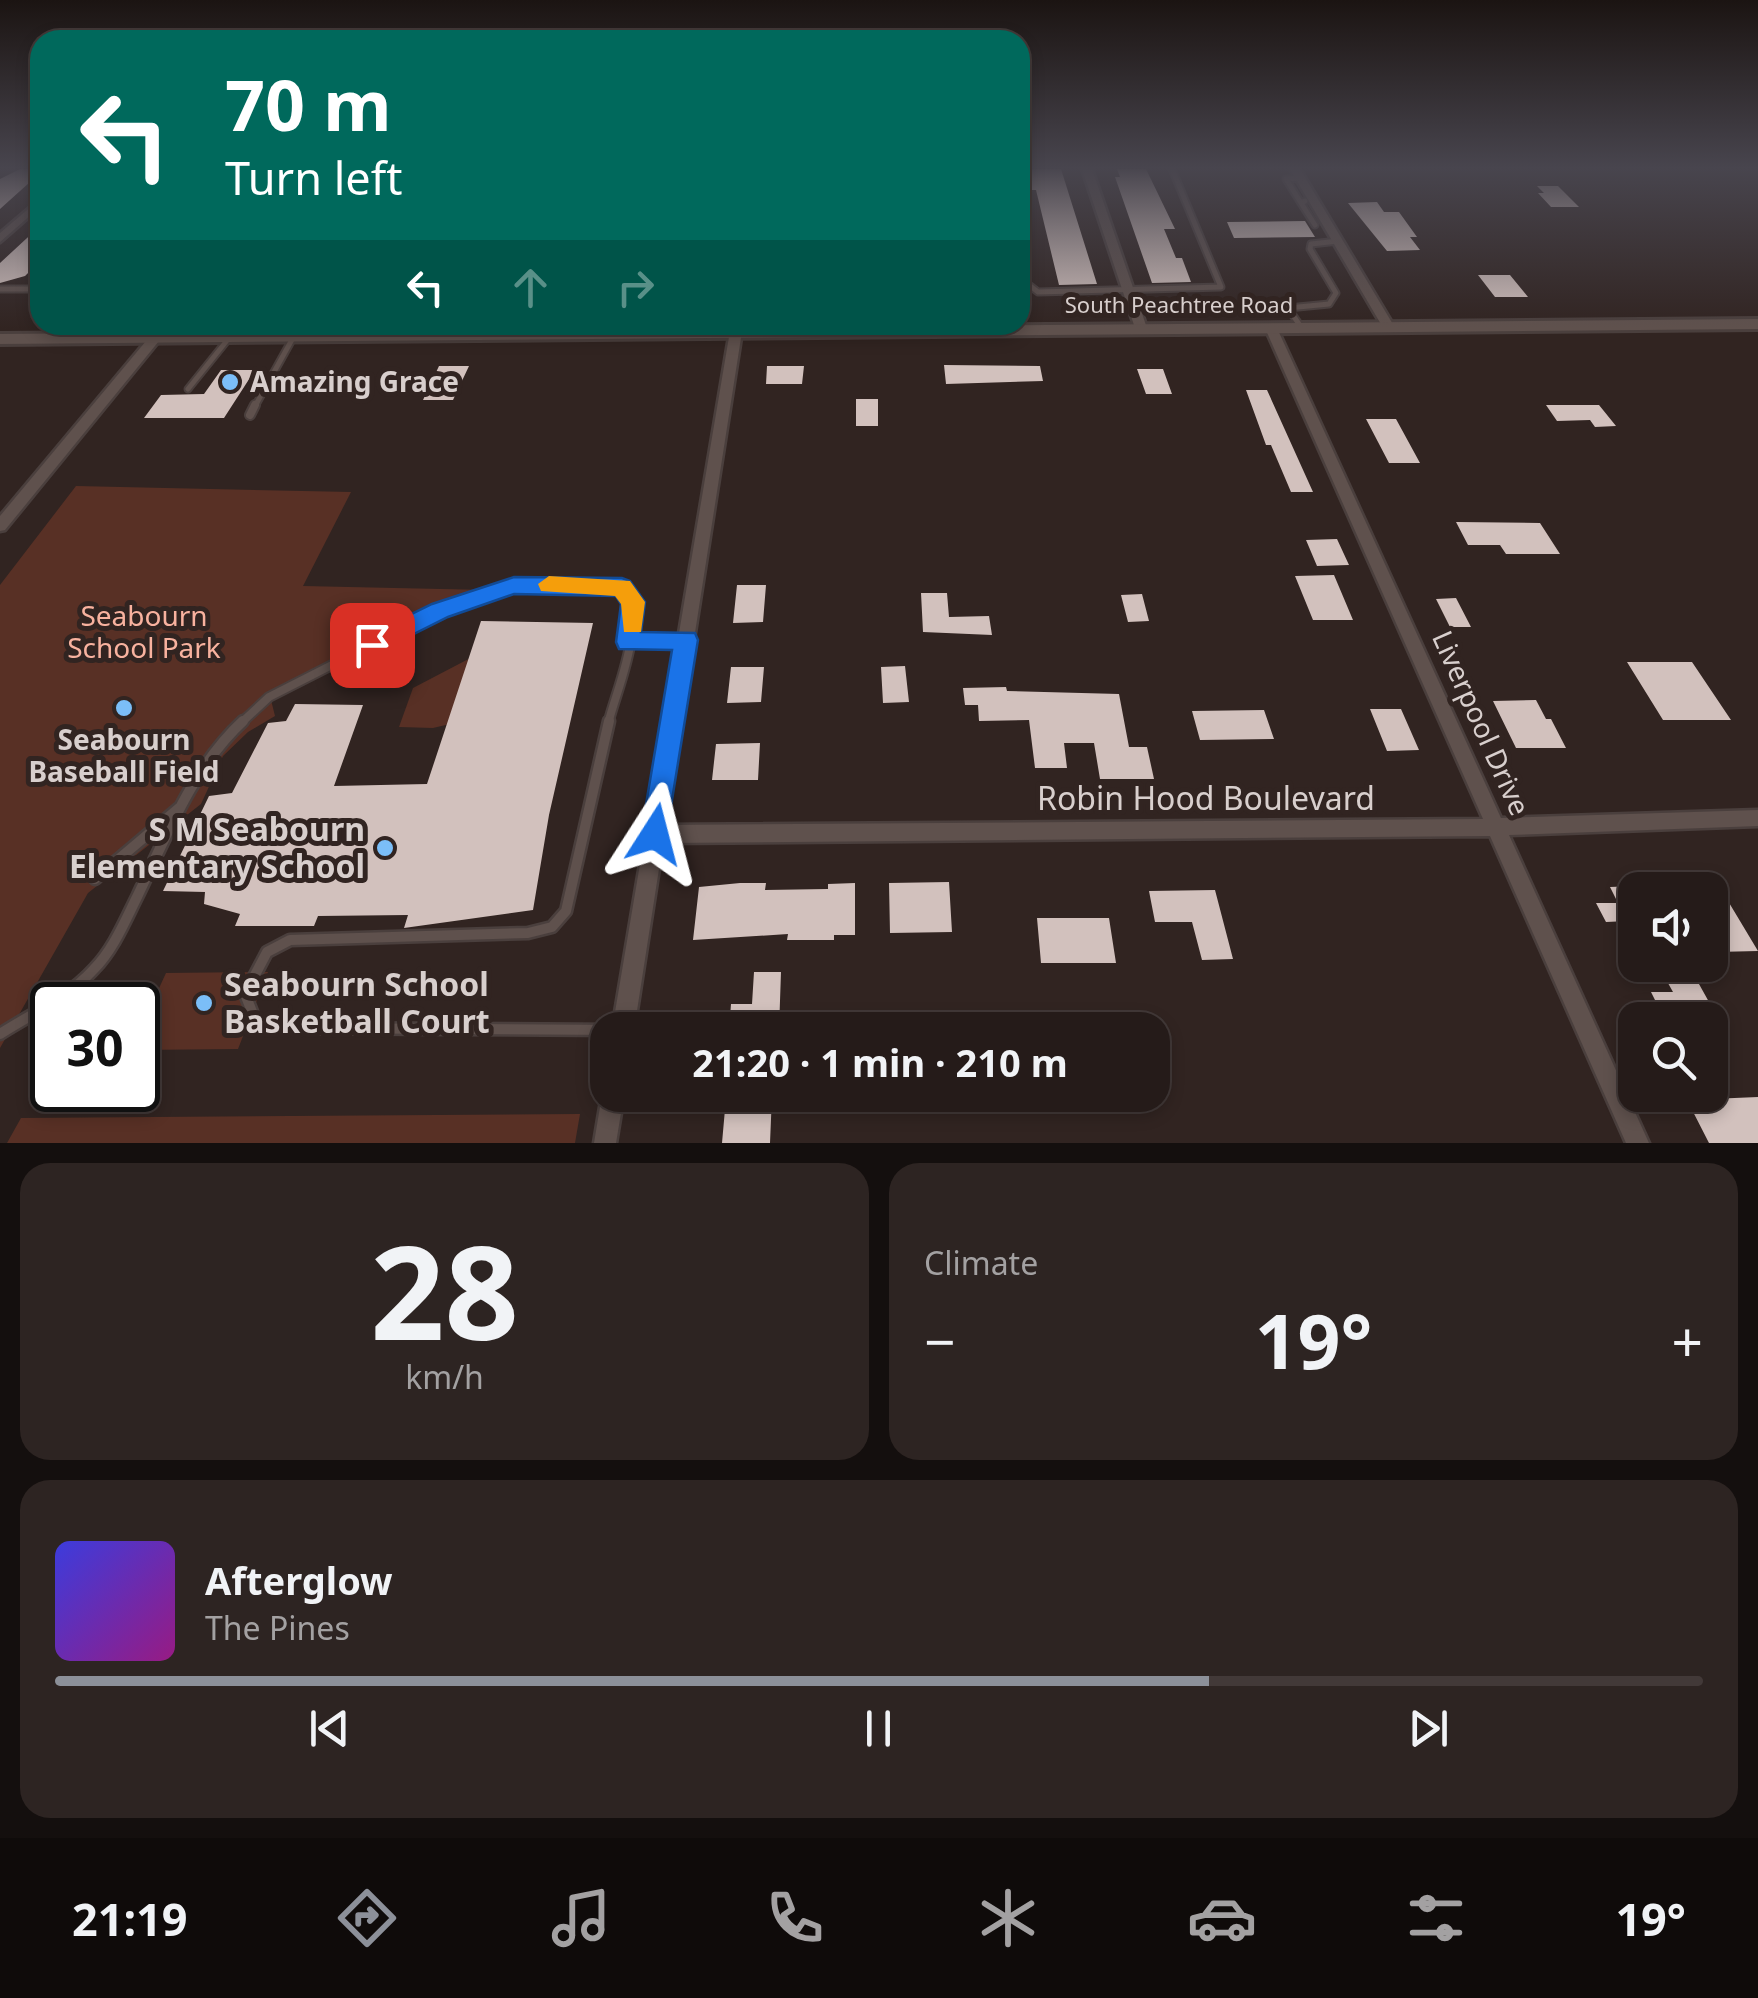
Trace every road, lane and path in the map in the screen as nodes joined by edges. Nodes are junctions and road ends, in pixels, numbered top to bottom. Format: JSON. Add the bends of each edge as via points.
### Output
{"nodes":[{"id":1,"x":1104,"y":222,"type":"edge"},
{"id":2,"x":1194,"y":222,"type":"edge"},
{"id":3,"x":1320,"y":222,"type":"edge"},
{"id":4,"x":1331,"y":241,"type":"junction"},
{"id":5,"x":1030,"y":286,"type":"edge"},
{"id":6,"x":30,"y":289,"type":"edge"},
{"id":7,"x":0,"y":290,"type":"edge"},
{"id":8,"x":1126,"y":291,"type":"junction"},
{"id":9,"x":1758,"y":324,"type":"edge"},
{"id":10,"x":1388,"y":326,"type":"junction"},
{"id":11,"x":1030,"y":327,"type":"edge"},
{"id":12,"x":1301,"y":327,"type":"junction"},
{"id":13,"x":1141,"y":328,"type":"junction"},
{"id":14,"x":1270,"y":328,"type":"junction"},
{"id":15,"x":299,"y":335,"type":"edge"},
{"id":16,"x":736,"y":335,"type":"edge"},
{"id":17,"x":294,"y":336,"type":"junction"},
{"id":18,"x":155,"y":338,"type":"junction"},
{"id":19,"x":229,"y":338,"type":"junction"},
{"id":20,"x":0,"y":339,"type":"edge"},
{"id":21,"x":188,"y":389,"type":"dead end"},
{"id":22,"x":250,"y":415,"type":"dead end"},
{"id":23,"x":0,"y":526,"type":"edge"},
{"id":24,"x":686,"y":640,"type":"junction"},
{"id":25,"x":628,"y":642,"type":"junction"},
{"id":26,"x":182,"y":805,"type":"junction"},
{"id":27,"x":1758,"y":818,"type":"edge"},
{"id":28,"x":1498,"y":827,"type":"junction"},
{"id":29,"x":655,"y":834,"type":"junction"},
{"id":30,"x":95,"y":878,"type":"dead end"},
{"id":31,"x":626,"y":1012,"type":"edge"},
{"id":32,"x":590,"y":1030,"type":"edge"},
{"id":33,"x":0,"y":1034,"type":"edge"},
{"id":34,"x":610,"y":1112,"type":"edge"},
{"id":35,"x":605,"y":1143,"type":"edge"},
{"id":36,"x":1638,"y":1143,"type":"edge"}],
"edges":[{"from":1,"to":8,"type":"street"},
{"from":2,"to":8,"type":"lane","via":[[1221,286]]},
{"from":3,"to":4,"type":"street"},
{"from":4,"to":10,"type":"street"},
{"from":4,"to":12,"type":"lane","via":[[1310,249],[1336,293],[1329,304],[1288,308]]},
{"from":5,"to":8,"type":"lane","via":[[1038,292]]},
{"from":6,"to":7,"type":"lane"},
{"from":8,"to":13,"type":"street"},
{"from":9,"to":10,"type":"main road","name":"South Peachtree Road"},
{"from":10,"to":12,"type":"main road","name":"South Peachtree Road"},
{"from":11,"to":13,"type":"main road","name":"South Peachtree Road"},
{"from":12,"to":14,"type":"main road","name":"South Peachtree Road"},
{"from":13,"to":14,"type":"main road","name":"South Peachtree Road"},
{"from":14,"to":28,"type":"street","name":"Liverpool Drive"},
{"from":15,"to":17,"type":"main road","name":"South Peachtree Road"},
{"from":16,"to":24,"type":"street"},
{"from":17,"to":19,"type":"main road","name":"South Peachtree Road"},
{"from":17,"to":22,"type":"lane"},
{"from":18,"to":19,"type":"main road","name":"South Peachtree Road"},
{"from":18,"to":20,"type":"main road","name":"South Peachtree Road"},
{"from":18,"to":23,"type":"street"},
{"from":19,"to":21,"type":"lane"},
{"from":24,"to":25,"type":"lane"},
{"from":24,"to":29,"type":"street"},
{"from":25,"to":26,"type":"lane","via":[[633,602],[622,587],[514,586],[440,610],[269,697],[222,740]]},
{"from":25,"to":32,"type":"lane","via":[[577,874],[566,911],[552,927],[290,940],[268,952],[245,994],[256,1022],[277,1028]]},
{"from":26,"to":30,"type":"lane"},
{"from":26,"to":33,"type":"lane","via":[[98,967]]},
{"from":27,"to":28,"type":"street","name":"Robin Hood Boulevard"},
{"from":28,"to":29,"type":"street","name":"Robin Hood Boulevard"},
{"from":28,"to":36,"type":"street","name":"Liverpool Drive"},
{"from":29,"to":31,"type":"street"},
{"from":34,"to":35,"type":"street"}]}
